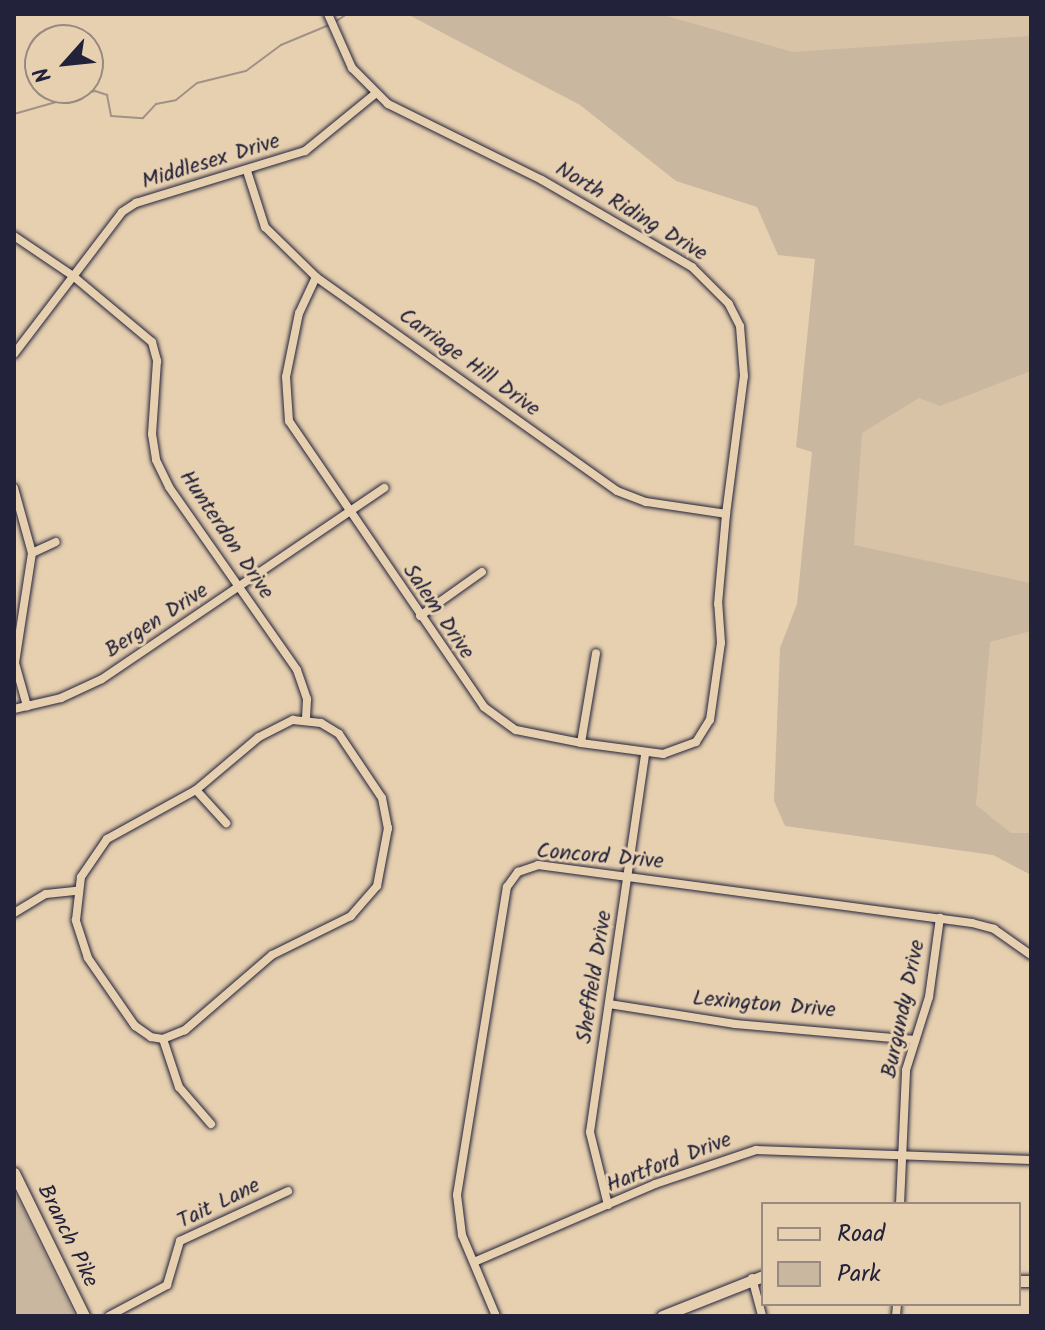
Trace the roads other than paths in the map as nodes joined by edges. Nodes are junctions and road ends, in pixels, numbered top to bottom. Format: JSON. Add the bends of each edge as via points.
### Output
{"nodes":[{"id":1,"x":328,"y":14,"type":"edge"},
{"id":2,"x":375,"y":94,"type":"junction"},
{"id":3,"x":247,"y":171,"type":"junction"},
{"id":4,"x":14,"y":236,"type":"edge"},
{"id":5,"x":73,"y":276,"type":"junction"},
{"id":6,"x":316,"y":277,"type":"junction"},
{"id":7,"x":14,"y":354,"type":"edge"},
{"id":8,"x":14,"y":488,"type":"edge"},
{"id":9,"x":384,"y":488,"type":"dead end"},
{"id":10,"x":726,"y":514,"type":"junction"},
{"id":11,"x":349,"y":515,"type":"junction"},
{"id":12,"x":56,"y":542,"type":"dead end"},
{"id":13,"x":32,"y":553,"type":"junction"},
{"id":14,"x":482,"y":572,"type":"dead end"},
{"id":15,"x":240,"y":588,"type":"junction"},
{"id":16,"x":420,"y":616,"type":"junction"},
{"id":17,"x":596,"y":653,"type":"dead end"},
{"id":18,"x":714,"y":684,"type":"joint"},
{"id":19,"x":27,"y":706,"type":"junction"},
{"id":20,"x":14,"y":709,"type":"edge"},
{"id":21,"x":306,"y":719,"type":"junction"},
{"id":22,"x":581,"y":743,"type":"junction"},
{"id":23,"x":645,"y":753,"type":"junction"},
{"id":24,"x":196,"y":790,"type":"junction"},
{"id":25,"x":226,"y":823,"type":"dead end"},
{"id":26,"x":630,"y":876,"type":"junction"},
{"id":27,"x":77,"y":891,"type":"junction"},
{"id":28,"x":14,"y":913,"type":"edge"},
{"id":29,"x":940,"y":918,"type":"junction"},
{"id":30,"x":1031,"y":955,"type":"edge"},
{"id":31,"x":609,"y":1004,"type":"junction"},
{"id":32,"x":163,"y":1039,"type":"junction"},
{"id":33,"x":915,"y":1040,"type":"junction"},
{"id":34,"x":211,"y":1124,"type":"dead end"},
{"id":35,"x":902,"y":1153,"type":"junction"},
{"id":36,"x":1031,"y":1160,"type":"edge"},
{"id":37,"x":14,"y":1173,"type":"edge"},
{"id":38,"x":288,"y":1191,"type":"dead end"},
{"id":39,"x":900,"y":1202,"type":"edge"},
{"id":40,"x":608,"y":1205,"type":"junction"},
{"id":41,"x":474,"y":1262,"type":"junction"},
{"id":42,"x":758,"y":1277,"type":"edge"},
{"id":43,"x":84,"y":1316,"type":"edge"},
{"id":44,"x":109,"y":1316,"type":"edge"},
{"id":45,"x":496,"y":1316,"type":"edge"},
{"id":46,"x":662,"y":1316,"type":"edge"},
{"id":47,"x":762,"y":1316,"type":"edge"}],
"edges":[{"from":1,"to":2,"type":"street","name":"North Riding Drive","via":[[352,68]]},
{"from":2,"to":3,"type":"street","name":"Middlesex Drive","via":[[305,151]]},
{"from":2,"to":10,"type":"street","name":"North Riding Drive","via":[[405,114],[542,180],[692,267],[720,292],[740,326],[746,354]]},
{"from":3,"to":5,"type":"street","name":"Middlesex Drive","via":[[136,203],[105,228]]},
{"from":3,"to":6,"type":"street","name":"Carriage Hill Drive","via":[[265,227]]},
{"from":4,"to":5,"type":"street","name":"Hunterdon Drive"},
{"from":5,"to":7,"type":"street","name":"Middlesex Drive"},
{"from":5,"to":15,"type":"street","name":"Hunterdon Drive","via":[[152,342],[157,361],[152,434],[156,460]]},
{"from":6,"to":10,"type":"street","name":"Carriage Hill Drive","via":[[617,491],[646,502]]},
{"from":6,"to":11,"type":"street","name":"Salem Drive","via":[[299,313],[284,403],[297,439]]},
{"from":8,"to":13,"type":"street"},
{"from":9,"to":11,"type":"street","name":"Bergen Drive"},
{"from":10,"to":18,"type":"street","name":"North Riding Drive"},
{"from":11,"to":15,"type":"street","name":"Bergen Drive"},
{"from":11,"to":16,"type":"street","name":"Salem Drive"},
{"from":12,"to":13,"type":"street"},
{"from":13,"to":19,"type":"street","via":[[15,646]]},
{"from":14,"to":16,"type":"street"},
{"from":15,"to":19,"type":"street","name":"Bergen Drive","via":[[102,679]]},
{"from":15,"to":21,"type":"street","name":"Hunterdon Drive","via":[[303,682]]},
{"from":16,"to":22,"type":"street","name":"Salem Drive","via":[[470,691],[498,721],[526,733]]},
{"from":17,"to":22,"type":"street"},
{"from":18,"to":23,"type":"street","name":"Salem Drive","via":[[710,720],[696,742],[673,753]]},
{"from":19,"to":20,"type":"street","name":"Bergen Drive"},
{"from":21,"to":24,"type":"street","via":[[275,726]]},
{"from":21,"to":32,"type":"street","via":[[339,734],[382,798],[388,828],[377,886],[351,916],[272,955],[185,1030]]},
{"from":22,"to":23,"type":"street","name":"Salem Drive"},
{"from":23,"to":26,"type":"street","name":"Sheffield Drive"},
{"from":24,"to":25,"type":"street"},
{"from":24,"to":27,"type":"street","via":[[107,839],[87,864]]},
{"from":26,"to":29,"type":"street","name":"Concord Drive"},
{"from":26,"to":31,"type":"street","name":"Sheffield Drive"},
{"from":26,"to":41,"type":"street","name":"Concord Drive","via":[[538,865],[518,872],[507,887],[457,1195],[462,1235]]},
{"from":27,"to":28,"type":"street","via":[[46,894]]},
{"from":27,"to":32,"type":"street","via":[[80,939],[95,971],[135,1026]]},
{"from":29,"to":30,"type":"street","name":"Concord Drive","via":[[994,929]]},
{"from":29,"to":33,"type":"street","name":"Burgundy Drive","via":[[929,997]]},
{"from":31,"to":33,"type":"street","name":"Lexington Drive","via":[[735,1024],[898,1034]]},
{"from":31,"to":40,"type":"street","name":"Sheffield Drive","via":[[590,1132]]},
{"from":32,"to":34,"type":"street","via":[[179,1087]]},
{"from":33,"to":35,"type":"street","name":"Burgundy Drive","via":[[906,1070]]},
{"from":35,"to":36,"type":"street","name":"Hartford Drive"},
{"from":35,"to":39,"type":"street","name":"Burgundy Drive"},
{"from":35,"to":40,"type":"street","name":"Hartford Drive","via":[[756,1150]]},
{"from":37,"to":43,"type":"street","name":"Branch Pike"},
{"from":38,"to":44,"type":"street","name":"Tait Lane","via":[[180,1241],[167,1285]]},
{"from":40,"to":41,"type":"street","name":"Hartford Drive"},
{"from":41,"to":45,"type":"street","name":"Concord Drive"},
{"from":42,"to":46,"type":"street"},
{"from":42,"to":47,"type":"street"}]}
